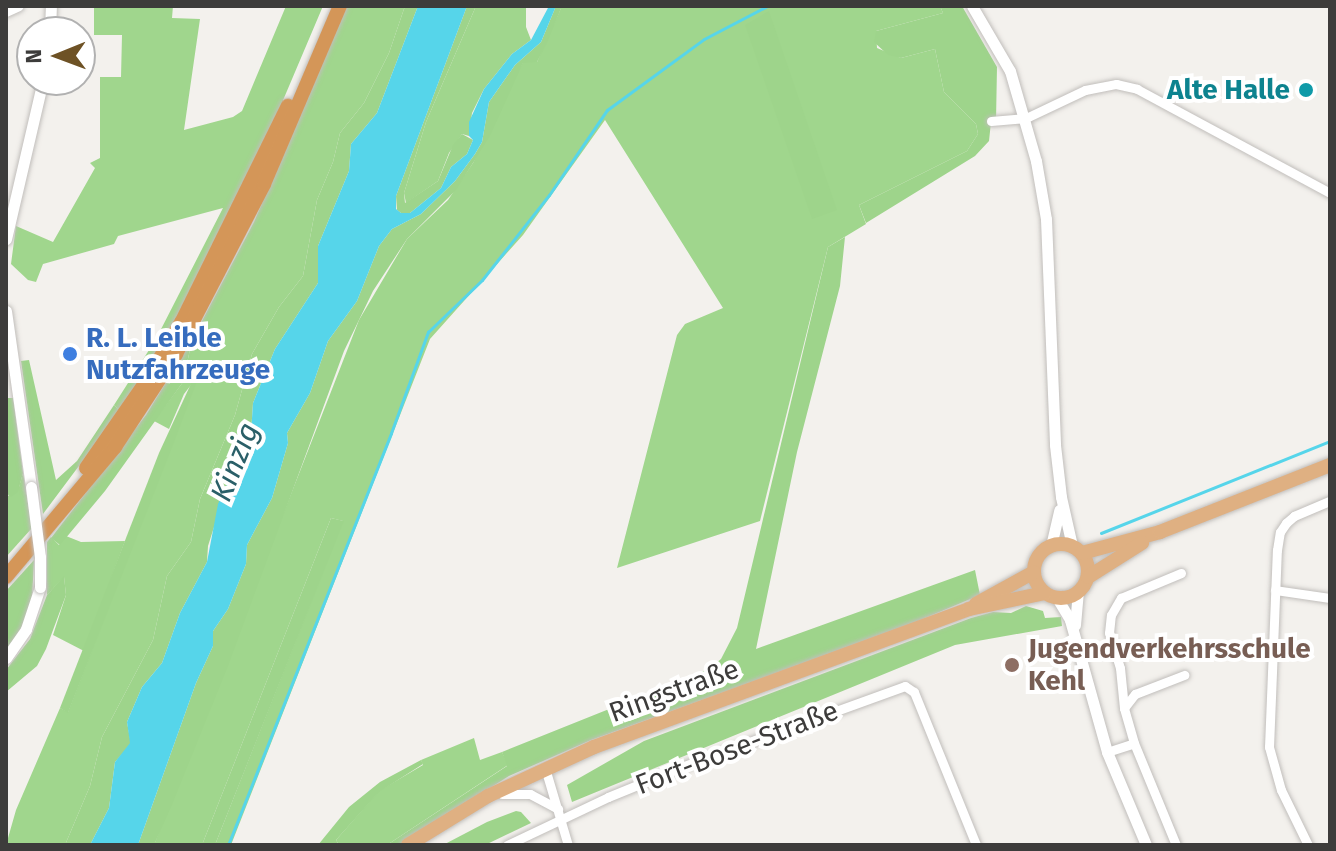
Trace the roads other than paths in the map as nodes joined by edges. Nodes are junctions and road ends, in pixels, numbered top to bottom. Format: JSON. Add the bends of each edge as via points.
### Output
{"nodes":[{"id":1,"x":19,"y":6,"type":"edge"},
{"id":2,"x":330,"y":6,"type":"edge"},
{"id":3,"x":340,"y":6,"type":"edge"},
{"id":4,"x":972,"y":6,"type":"edge"},
{"id":5,"x":6,"y":12,"type":"edge"},
{"id":6,"x":39,"y":96,"type":"edge"},
{"id":7,"x":1026,"y":118,"type":"junction"},
{"id":8,"x":991,"y":121,"type":"dead end"},
{"id":9,"x":1330,"y":193,"type":"edge"},
{"id":10,"x":6,"y":239,"type":"edge"},
{"id":11,"x":6,"y":311,"type":"edge"},
{"id":12,"x":8,"y":353,"type":"edge"},
{"id":13,"x":1330,"y":465,"type":"edge"},
{"id":14,"x":1061,"y":497,"type":"junction"},
{"id":15,"x":1330,"y":501,"type":"edge"},
{"id":16,"x":1160,"y":532,"type":"junction"},
{"id":17,"x":1051,"y":546,"type":"junction"},
{"id":18,"x":1077,"y":550,"type":"junction"},
{"id":19,"x":6,"y":564,"type":"edge"},
{"id":20,"x":1034,"y":572,"type":"junction"},
{"id":21,"x":1181,"y":573,"type":"dead end"},
{"id":22,"x":6,"y":577,"type":"edge"},
{"id":23,"x":1088,"y":577,"type":"junction"},
{"id":24,"x":1275,"y":590,"type":"junction"},
{"id":25,"x":1078,"y":593,"type":"junction"},
{"id":26,"x":1050,"y":595,"type":"junction"},
{"id":27,"x":1330,"y":598,"type":"edge"},
{"id":28,"x":969,"y":609,"type":"junction"},
{"id":29,"x":1076,"y":637,"type":"junction"},
{"id":30,"x":6,"y":658,"type":"edge"},
{"id":31,"x":1184,"y":675,"type":"dead end"},
{"id":32,"x":1124,"y":708,"type":"junction"},
{"id":33,"x":1134,"y":743,"type":"junction"},
{"id":34,"x":1107,"y":752,"type":"junction"},
{"id":35,"x":545,"y":768,"type":"junction"},
{"id":36,"x":488,"y":796,"type":"junction"},
{"id":37,"x":558,"y":809,"type":"junction"},
{"id":38,"x":561,"y":821,"type":"junction"},
{"id":39,"x":408,"y":845,"type":"edge"},
{"id":40,"x":507,"y":845,"type":"edge"},
{"id":41,"x":568,"y":845,"type":"edge"},
{"id":42,"x":976,"y":845,"type":"edge"},
{"id":43,"x":1146,"y":845,"type":"edge"},
{"id":44,"x":1176,"y":845,"type":"edge"},
{"id":45,"x":1308,"y":845,"type":"edge"}],
"edges":[{"from":1,"to":5,"type":"street"},
{"from":2,"to":19,"type":"highway","via":[[253,183],[164,353],[103,446]]},
{"from":3,"to":22,"type":"highway","via":[[264,184],[176,354],[115,447]]},
{"from":4,"to":7,"type":"street","via":[[1010,71]]},
{"from":6,"to":10,"type":"street"},
{"from":7,"to":8,"type":"street"},
{"from":7,"to":9,"type":"street","via":[[1085,90],[1116,84],[1137,89]]},
{"from":7,"to":14,"type":"street","via":[[1046,219]]},
{"from":11,"to":12,"type":"street"},
{"from":12,"to":30,"type":"street","bridge":true,"via":[[40,548],[40,587],[26,629]]},
{"from":13,"to":16,"type":"main road"},
{"from":14,"to":17,"type":"street"},
{"from":14,"to":18,"type":"street"},
{"from":15,"to":24,"type":"street","via":[[1294,516],[1280,532]]},
{"from":16,"to":18,"type":"main road"},
{"from":16,"to":23,"type":"main road"},
{"from":17,"to":18,"type":"main road"},
{"from":17,"to":20,"type":"main road","via":[[1036,559]]},
{"from":18,"to":23,"type":"main road","via":[[1088,565]]},
{"from":20,"to":26,"type":"main road"},
{"from":20,"to":28,"type":"main road","name":"Ringstraße"},
{"from":21,"to":32,"type":"street","via":[[1121,598],[1111,615],[1109,633]]},
{"from":23,"to":25,"type":"main road"},
{"from":24,"to":27,"type":"street"},
{"from":24,"to":45,"type":"street","via":[[1269,747],[1281,790]]},
{"from":25,"to":26,"type":"main road"},
{"from":25,"to":29,"type":"street"},
{"from":26,"to":28,"type":"main road","name":"Ringstraße"},
{"from":26,"to":29,"type":"street"},
{"from":28,"to":35,"type":"main road","name":"Ringstraße"},
{"from":29,"to":34,"type":"street"},
{"from":31,"to":32,"type":"street","via":[[1135,694]]},
{"from":32,"to":33,"type":"street"},
{"from":33,"to":34,"type":"street"},
{"from":33,"to":44,"type":"street"},
{"from":34,"to":43,"type":"street"},
{"from":35,"to":36,"type":"main road","name":"Ringstraße"},
{"from":35,"to":37,"type":"street"},
{"from":36,"to":37,"type":"street","via":[[530,794]]},
{"from":36,"to":39,"type":"main road","name":"Ringstraße"},
{"from":37,"to":38,"type":"street"},
{"from":38,"to":40,"type":"street","name":"Fort-Bose-Straße"},
{"from":38,"to":41,"type":"street"},
{"from":38,"to":42,"type":"street","name":"Fort-Bose-Straße","via":[[608,797],[901,686],[914,692]]}]}
